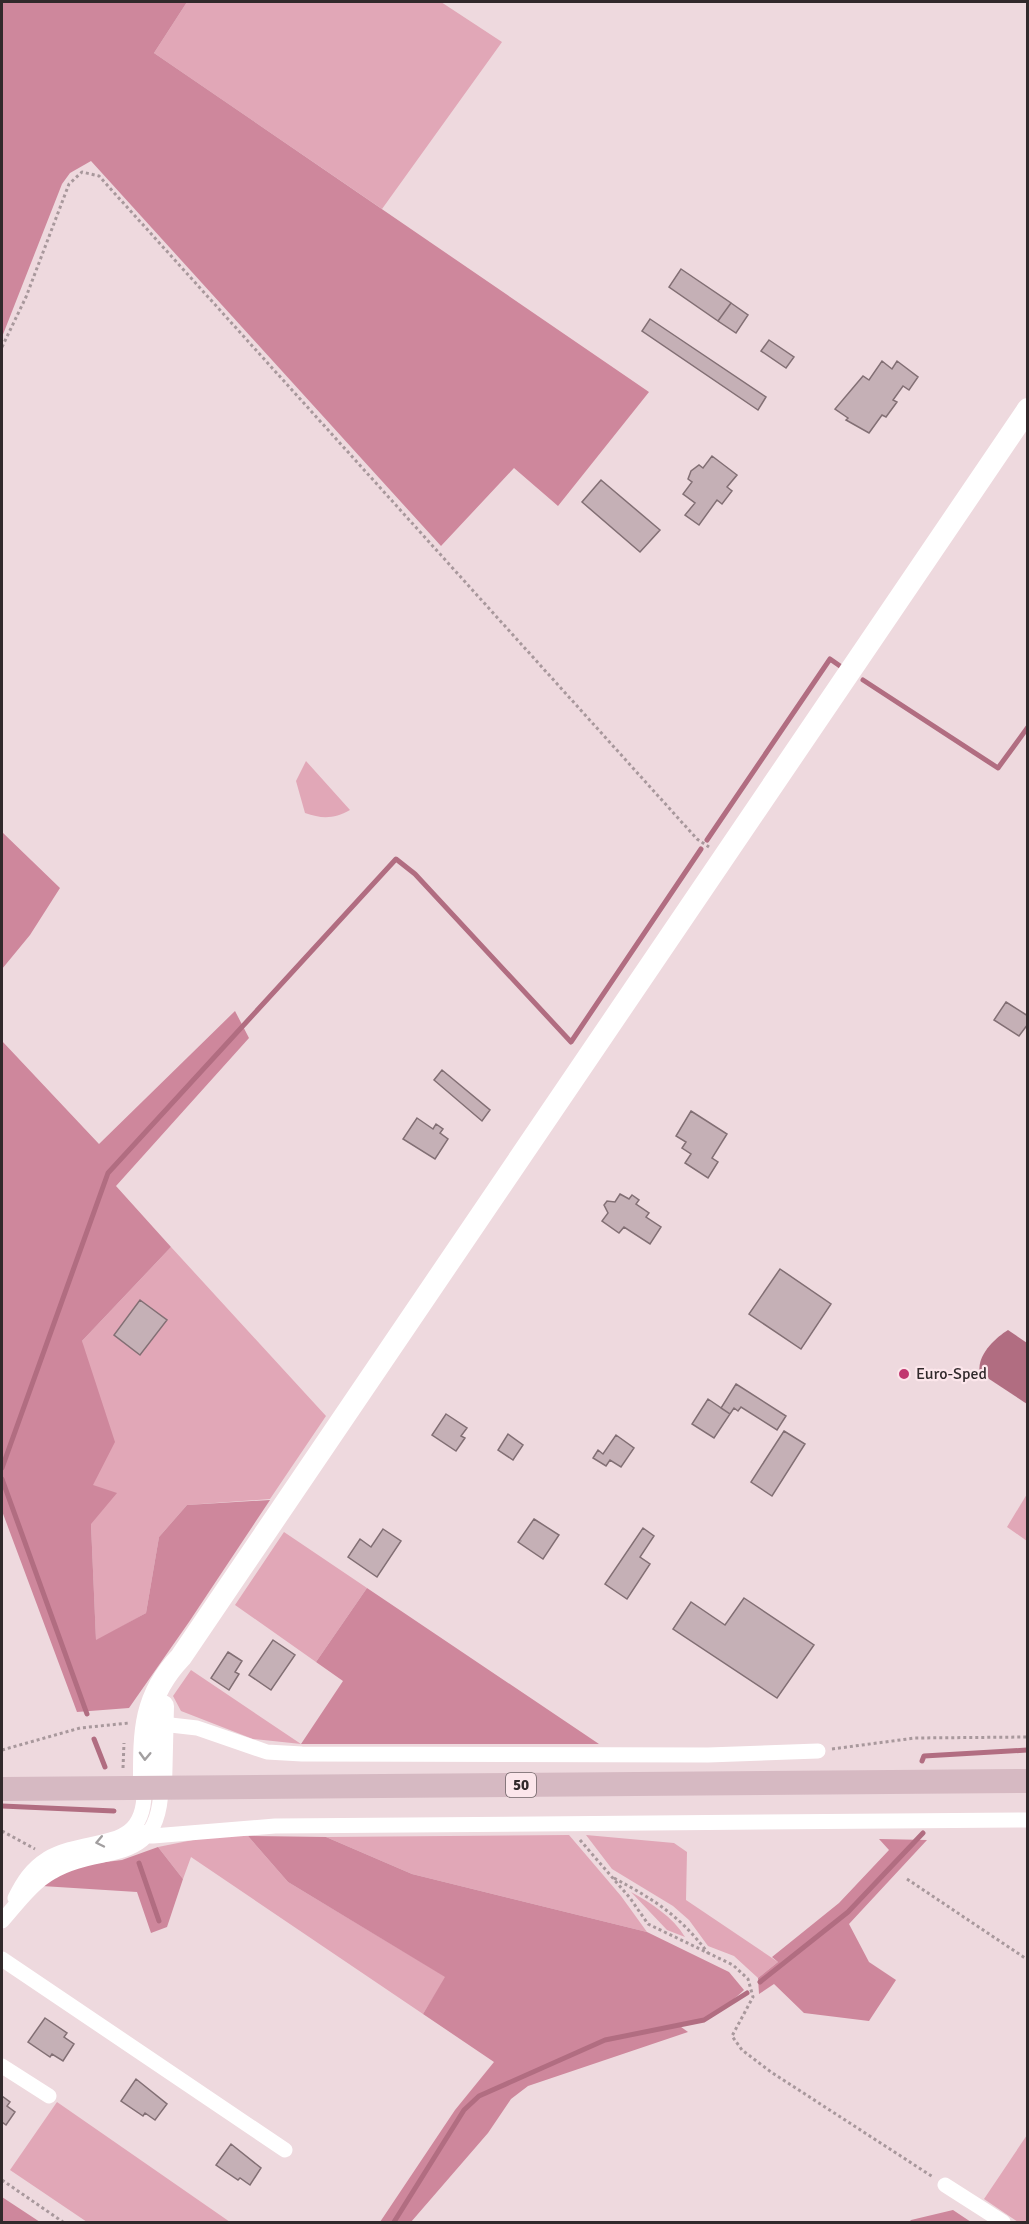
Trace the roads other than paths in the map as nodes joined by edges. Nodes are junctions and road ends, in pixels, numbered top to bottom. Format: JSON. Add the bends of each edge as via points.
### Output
{"nodes":[{"id":1,"x":1028,"y":409,"type":"edge"},
{"id":2,"x":154,"y":1723,"type":"junction"},
{"id":3,"x":818,"y":1751,"type":"road end"},
{"id":4,"x":1028,"y":1780,"type":"edge"},
{"id":5,"x":152,"y":1788,"type":"junction"},
{"id":6,"x":2,"y":1789,"type":"edge"},
{"id":7,"x":1028,"y":1820,"type":"edge"},
{"id":8,"x":140,"y":1832,"type":"junction"},
{"id":9,"x":2,"y":1921,"type":"edge"},
{"id":10,"x":2,"y":1959,"type":"edge"},
{"id":11,"x":2,"y":2066,"type":"edge"},
{"id":12,"x":48,"y":2096,"type":"dead end"},
{"id":13,"x":285,"y":2150,"type":"dead end"},
{"id":14,"x":945,"y":2185,"type":"road end"},
{"id":15,"x":1003,"y":2223,"type":"edge"}],
"edges":[{"from":1,"to":2,"type":"street","via":[[182,1657]]},
{"from":2,"to":3,"type":"street","via":[[196,1728],[267,1752],[302,1754],[708,1755]]},
{"from":2,"to":5,"type":"street"},
{"from":4,"to":5,"type":"main road","number":"50"},
{"from":5,"to":6,"type":"main road","number":"50"},
{"from":5,"to":8,"type":"street","via":[[159,1815]]},
{"from":7,"to":8,"type":"street","via":[[243,1827]]},
{"from":8,"to":9,"type":"street","via":[[127,1849],[54,1870]]},
{"from":8,"to":9,"type":"street","one_way":true,"via":[[68,1850],[48,1859],[25,1880]]},
{"from":10,"to":13,"type":"street"},
{"from":11,"to":12,"type":"street"},
{"from":14,"to":15,"type":"street"}]}
